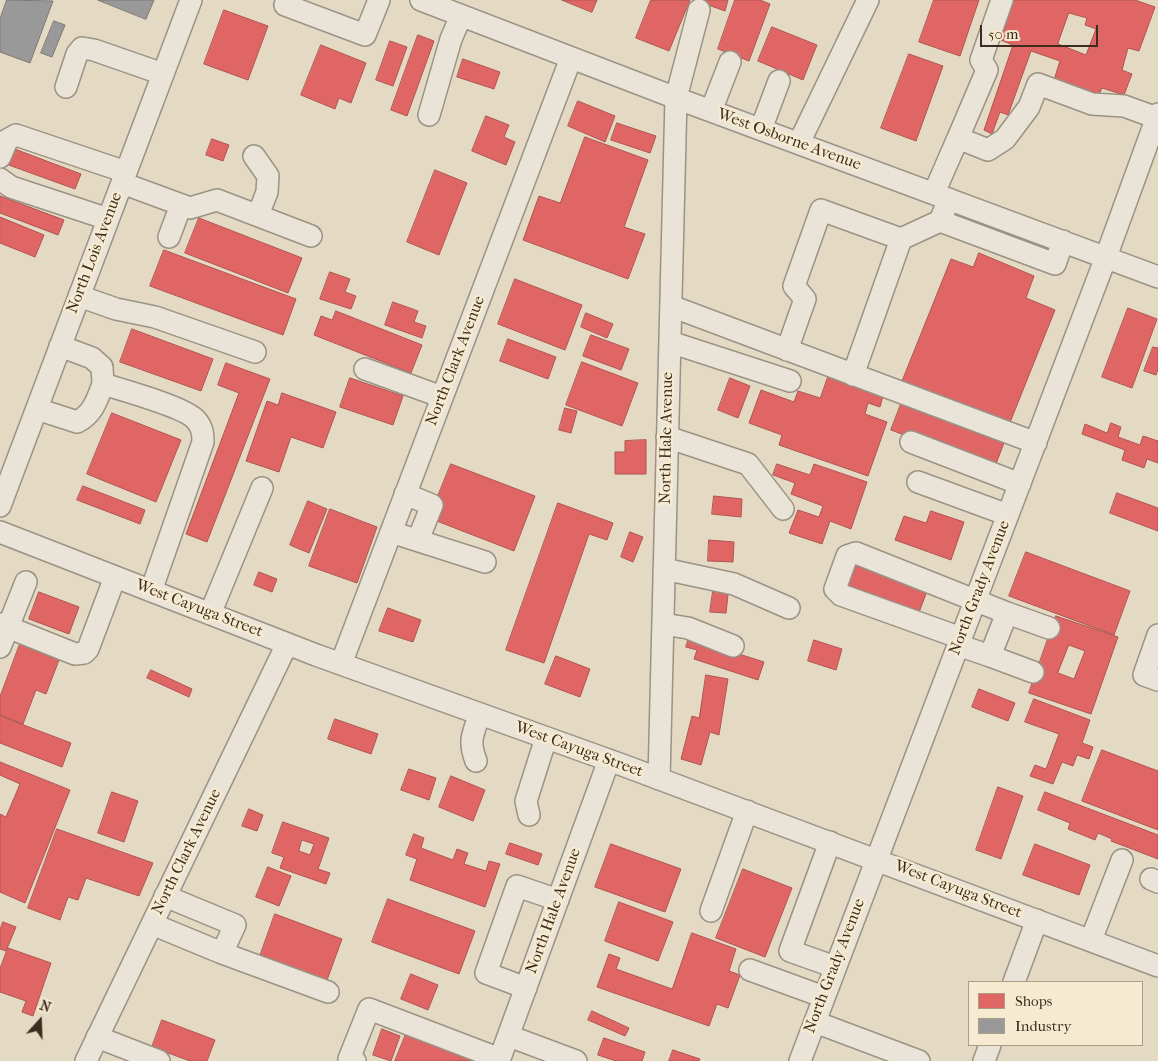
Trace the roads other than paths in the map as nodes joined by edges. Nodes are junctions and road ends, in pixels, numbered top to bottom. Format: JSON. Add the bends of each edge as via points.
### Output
{"nodes":[{"id":1,"x":191,"y":0,"type":"edge"},
{"id":2,"x":379,"y":0,"type":"edge"},
{"id":3,"x":421,"y":0,"type":"edge"},
{"id":4,"x":868,"y":0,"type":"edge"},
{"id":5,"x":1002,"y":0,"type":"edge"},
{"id":6,"x":280,"y":2,"type":"edge"},
{"id":7,"x":699,"y":10,"type":"dead end"},
{"id":8,"x":461,"y":16,"type":"junction"},
{"id":9,"x":571,"y":58,"type":"junction"},
{"id":10,"x":730,"y":62,"type":"dead end"},
{"id":11,"x":163,"y":74,"type":"junction"},
{"id":12,"x":779,"y":82,"type":"dead end"},
{"id":13,"x":66,"y":88,"type":"dead end"},
{"id":14,"x":676,"y":98,"type":"junction"},
{"id":15,"x":711,"y":111,"type":"junction"},
{"id":16,"x":429,"y":115,"type":"dead end"},
{"id":17,"x":1157,"y":116,"type":"edge"},
{"id":18,"x":761,"y":129,"type":"junction"},
{"id":19,"x":958,"y":138,"type":"junction"},
{"id":20,"x":799,"y":143,"type":"junction"},
{"id":21,"x":254,"y":156,"type":"dead end"},
{"id":22,"x":0,"y":157,"type":"edge"},
{"id":23,"x":124,"y":178,"type":"junction"},
{"id":24,"x":0,"y":179,"type":"edge"},
{"id":25,"x":941,"y":196,"type":"junction"},
{"id":26,"x":181,"y":205,"type":"junction"},
{"id":27,"x":258,"y":215,"type":"junction"},
{"id":28,"x":108,"y":218,"type":"junction"},
{"id":29,"x":940,"y":221,"type":"junction"},
{"id":30,"x":169,"y":236,"type":"dead end"},
{"id":31,"x":311,"y":236,"type":"dead end"},
{"id":32,"x":901,"y":239,"type":"junction"},
{"id":33,"x":1063,"y":241,"type":"junction"},
{"id":34,"x":1106,"y":257,"type":"junction"},
{"id":35,"x":1158,"y":277,"type":"edge"},
{"id":36,"x":79,"y":296,"type":"junction"},
{"id":37,"x":671,"y":306,"type":"junction"},
{"id":38,"x":670,"y":342,"type":"junction"},
{"id":39,"x":60,"y":346,"type":"junction"},
{"id":40,"x":787,"y":350,"type":"junction"},
{"id":41,"x":256,"y":352,"type":"dead end"},
{"id":42,"x":365,"y":369,"type":"dead end"},
{"id":43,"x":853,"y":375,"type":"junction"},
{"id":44,"x":790,"y":381,"type":"dead end"},
{"id":45,"x":104,"y":384,"type":"junction"},
{"id":46,"x":442,"y":396,"type":"junction"},
{"id":47,"x":37,"y":409,"type":"junction"},
{"id":48,"x":667,"y":438,"type":"junction"},
{"id":49,"x":911,"y":442,"type":"dead end"},
{"id":50,"x":1036,"y":443,"type":"junction"},
{"id":51,"x":918,"y":482,"type":"dead end"},
{"id":52,"x":1020,"y":484,"type":"junction"},
{"id":53,"x":262,"y":488,"type":"dead end"},
{"id":54,"x":405,"y":494,"type":"junction"},
{"id":55,"x":0,"y":506,"type":"edge"},
{"id":56,"x":783,"y":509,"type":"dead end"},
{"id":57,"x":1008,"y":514,"type":"junction"},
{"id":58,"x":0,"y":532,"type":"edge"},
{"id":59,"x":391,"y":532,"type":"junction"},
{"id":60,"x":418,"y":540,"type":"junction"},
{"id":61,"x":485,"y":562,"type":"dead end"},
{"id":62,"x":664,"y":569,"type":"junction"},
{"id":63,"x":115,"y":577,"type":"junction"},
{"id":64,"x":26,"y":582,"type":"dead end"},
{"id":65,"x":151,"y":591,"type":"junction"},
{"id":66,"x":976,"y":600,"type":"junction"},
{"id":67,"x":789,"y":608,"type":"dead end"},
{"id":68,"x":1007,"y":613,"type":"junction"},
{"id":69,"x":210,"y":614,"type":"junction"},
{"id":70,"x":663,"y":624,"type":"junction"},
{"id":71,"x":4,"y":625,"type":"edge"},
{"id":72,"x":1049,"y":628,"type":"dead end"},
{"id":73,"x":1158,"y":635,"type":"edge"},
{"id":74,"x":960,"y":641,"type":"junction"},
{"id":75,"x":287,"y":644,"type":"junction"},
{"id":76,"x":733,"y":646,"type":"dead end"},
{"id":77,"x":0,"y":648,"type":"edge"},
{"id":78,"x":990,"y":656,"type":"junction"},
{"id":79,"x":341,"y":664,"type":"junction"},
{"id":80,"x":1033,"y":672,"type":"dead end"},
{"id":81,"x":1158,"y":680,"type":"edge"},
{"id":82,"x":480,"y":714,"type":"junction"},
{"id":83,"x":546,"y":738,"type":"junction"},
{"id":84,"x":609,"y":760,"type":"junction"},
{"id":85,"x":476,"y":761,"type":"dead end"},
{"id":86,"x":659,"y":779,"type":"junction"},
{"id":87,"x":747,"y":812,"type":"junction"},
{"id":88,"x":528,"y":815,"type":"dead end"},
{"id":89,"x":830,"y":842,"type":"junction"},
{"id":90,"x":876,"y":859,"type":"junction"},
{"id":91,"x":1122,"y":860,"type":"dead end"},
{"id":92,"x":166,"y":896,"type":"junction"},
{"id":93,"x":558,"y":900,"type":"junction"},
{"id":94,"x":711,"y":911,"type":"dead end"},
{"id":95,"x":1037,"y":920,"type":"junction"},
{"id":96,"x":152,"y":924,"type":"junction"},
{"id":97,"x":1091,"y":940,"type":"junction"},
{"id":98,"x":222,"y":953,"type":"junction"},
{"id":99,"x":1158,"y":966,"type":"edge"},
{"id":100,"x":835,"y":967,"type":"junction"},
{"id":101,"x":750,"y":970,"type":"dead end"},
{"id":102,"x":1014,"y":981,"type":"edge"},
{"id":103,"x":526,"y":988,"type":"junction"},
{"id":104,"x":328,"y":992,"type":"dead end"},
{"id":105,"x":824,"y":997,"type":"junction"},
{"id":106,"x":815,"y":1022,"type":"junction"},
{"id":107,"x":509,"y":1036,"type":"junction"},
{"id":108,"x":98,"y":1037,"type":"junction"},
{"id":109,"x":990,"y":1046,"type":"edge"},
{"id":110,"x":500,"y":1060,"type":"edge"},
{"id":111,"x":86,"y":1061,"type":"edge"},
{"id":112,"x":159,"y":1061,"type":"edge"},
{"id":113,"x":355,"y":1061,"type":"edge"},
{"id":114,"x":576,"y":1061,"type":"edge"},
{"id":115,"x":800,"y":1061,"type":"edge"},
{"id":116,"x":919,"y":1061,"type":"edge"},
{"id":117,"x":984,"y":1061,"type":"edge"}],
"edges":[{"from":1,"to":11,"type":"street","name":"North Lois Avenue"},
{"from":2,"to":6,"type":"street","via":[[365,35]]},
{"from":3,"to":8,"type":"street","name":"West Osborne Avenue"},
{"from":4,"to":20,"type":"street"},
{"from":5,"to":19,"type":"street","via":[[981,60],[987,70]]},
{"from":7,"to":14,"type":"street","name":"North Hale Avenue"},
{"from":8,"to":9,"type":"street","name":"West Osborne Avenue"},
{"from":8,"to":16,"type":"street"},
{"from":9,"to":14,"type":"street","name":"West Osborne Avenue"},
{"from":9,"to":46,"type":"street","name":"North Clark Avenue"},
{"from":10,"to":15,"type":"street"},
{"from":11,"to":13,"type":"street","via":[[82,48]]},
{"from":11,"to":23,"type":"street","name":"North Lois Avenue"},
{"from":12,"to":18,"type":"street"},
{"from":14,"to":15,"type":"street","name":"West Osborne Avenue"},
{"from":14,"to":37,"type":"street","name":"North Hale Avenue"},
{"from":15,"to":18,"type":"street","name":"West Osborne Avenue"},
{"from":17,"to":19,"type":"street","via":[[1124,106],[1092,104],[1038,84],[1029,107],[1005,139],[988,150]]},
{"from":17,"to":34,"type":"street","name":"North Grady Avenue"},
{"from":18,"to":20,"type":"street","name":"West Osborne Avenue"},
{"from":19,"to":25,"type":"street"},
{"from":20,"to":25,"type":"street","name":"West Osborne Avenue"},
{"from":21,"to":27,"type":"street","via":[[268,176],[267,192]]},
{"from":22,"to":23,"type":"street","via":[[7,140],[16,135]]},
{"from":23,"to":26,"type":"street"},
{"from":23,"to":28,"type":"street","name":"North Lois Avenue"},
{"from":24,"to":28,"type":"street","via":[[11,187]]},
{"from":25,"to":29,"type":"street"},
{"from":25,"to":33,"type":"street","name":"West Osborne Avenue"},
{"from":26,"to":27,"type":"street","via":[[190,208],[217,200]]},
{"from":26,"to":30,"type":"street"},
{"from":27,"to":31,"type":"street"},
{"from":28,"to":36,"type":"street","name":"North Lois Avenue"},
{"from":29,"to":32,"type":"street"},
{"from":29,"to":33,"type":"street","via":[[1055,264]]},
{"from":32,"to":40,"type":"street","via":[[821,210],[794,286],[805,300]]},
{"from":32,"to":43,"type":"street"},
{"from":33,"to":34,"type":"street","name":"West Osborne Avenue"},
{"from":34,"to":35,"type":"street","name":"West Osborne Avenue"},
{"from":34,"to":50,"type":"street","name":"North Grady Avenue"},
{"from":36,"to":39,"type":"street","name":"North Lois Avenue"},
{"from":36,"to":41,"type":"street","via":[[116,309],[155,317]]},
{"from":37,"to":38,"type":"street","name":"North Hale Avenue"},
{"from":37,"to":40,"type":"street"},
{"from":38,"to":44,"type":"street"},
{"from":38,"to":48,"type":"street","name":"North Hale Avenue"},
{"from":39,"to":45,"type":"street","via":[[92,358],[102,367]]},
{"from":39,"to":47,"type":"street","name":"North Lois Avenue"},
{"from":40,"to":43,"type":"street"},
{"from":42,"to":46,"type":"street"},
{"from":43,"to":50,"type":"street"},
{"from":45,"to":47,"type":"street","via":[[94,407],[86,418],[78,422]]},
{"from":45,"to":65,"type":"street","via":[[176,408],[195,418],[203,430],[203,442]]},
{"from":46,"to":54,"type":"street","name":"North Clark Avenue"},
{"from":47,"to":55,"type":"street","name":"North Lois Avenue"},
{"from":48,"to":56,"type":"street","via":[[748,464]]},
{"from":48,"to":62,"type":"street","name":"North Hale Avenue"},
{"from":49,"to":52,"type":"street"},
{"from":50,"to":52,"type":"street","name":"North Grady Avenue"},
{"from":51,"to":57,"type":"street"},
{"from":52,"to":57,"type":"street","name":"North Grady Avenue"},
{"from":53,"to":69,"type":"street"},
{"from":54,"to":59,"type":"street","name":"North Clark Avenue"},
{"from":54,"to":60,"type":"street","via":[[432,505]]},
{"from":57,"to":66,"type":"street","name":"North Grady Avenue"},
{"from":58,"to":63,"type":"street","name":"West Cayuga Street"},
{"from":59,"to":60,"type":"street"},
{"from":59,"to":79,"type":"street","name":"North Clark Avenue"},
{"from":60,"to":61,"type":"street"},
{"from":62,"to":67,"type":"street","via":[[734,584]]},
{"from":62,"to":70,"type":"street","name":"North Hale Avenue"},
{"from":63,"to":65,"type":"street","name":"West Cayuga Street"},
{"from":63,"to":71,"type":"street","via":[[84,653],[75,654]]},
{"from":64,"to":71,"type":"street"},
{"from":65,"to":69,"type":"street","name":"West Cayuga Street"},
{"from":66,"to":68,"type":"street"},
{"from":66,"to":74,"type":"street","name":"North Grady Avenue"},
{"from":66,"to":74,"type":"street","via":[[856,553],[847,556],[835,589],[841,595]]},
{"from":68,"to":72,"type":"street"},
{"from":68,"to":78,"type":"street"},
{"from":69,"to":75,"type":"street","name":"West Cayuga Street"},
{"from":70,"to":76,"type":"street","via":[[688,628]]},
{"from":70,"to":86,"type":"street","name":"North Hale Avenue"},
{"from":71,"to":77,"type":"street"},
{"from":73,"to":81,"type":"street","via":[[1144,675]]},
{"from":74,"to":78,"type":"street"},
{"from":74,"to":90,"type":"street","name":"North Grady Avenue"},
{"from":75,"to":79,"type":"street","name":"West Cayuga Street"},
{"from":75,"to":92,"type":"street","name":"North Clark Avenue"},
{"from":78,"to":80,"type":"street"},
{"from":79,"to":82,"type":"street","name":"West Cayuga Street"},
{"from":82,"to":83,"type":"street","name":"West Cayuga Street"},
{"from":82,"to":85,"type":"street","via":[[472,736],[471,749]]},
{"from":83,"to":84,"type":"street","name":"West Cayuga Street"},
{"from":83,"to":88,"type":"street","via":[[526,801]]},
{"from":84,"to":86,"type":"street","name":"West Cayuga Street"},
{"from":84,"to":93,"type":"street","name":"North Hale Avenue"},
{"from":86,"to":87,"type":"street","name":"West Cayuga Street"},
{"from":87,"to":89,"type":"street","name":"West Cayuga Street"},
{"from":87,"to":94,"type":"street"},
{"from":89,"to":90,"type":"street","name":"West Cayuga Street"},
{"from":89,"to":100,"type":"street","via":[[790,951]]},
{"from":90,"to":95,"type":"street","name":"West Cayuga Street"},
{"from":90,"to":100,"type":"street","name":"North Grady Avenue"},
{"from":91,"to":97,"type":"street"},
{"from":92,"to":96,"type":"street","name":"North Clark Avenue"},
{"from":92,"to":98,"type":"street","via":[[235,925]]},
{"from":93,"to":103,"type":"street","name":"North Hale Avenue"},
{"from":93,"to":103,"type":"street","via":[[517,886],[486,973]]},
{"from":95,"to":97,"type":"street","name":"West Cayuga Street"},
{"from":95,"to":102,"type":"street"},
{"from":96,"to":98,"type":"street"},
{"from":96,"to":108,"type":"street","name":"North Clark Avenue"},
{"from":97,"to":99,"type":"street","name":"West Cayuga Street"},
{"from":98,"to":104,"type":"street"},
{"from":100,"to":105,"type":"street","name":"North Grady Avenue"},
{"from":101,"to":105,"type":"street"},
{"from":103,"to":107,"type":"street","name":"North Hale Avenue"},
{"from":105,"to":106,"type":"street","name":"North Grady Avenue"},
{"from":106,"to":115,"type":"street","name":"North Grady Avenue"},
{"from":106,"to":116,"type":"street"},
{"from":107,"to":110,"type":"street","name":"North Hale Avenue"},
{"from":107,"to":114,"type":"street"},
{"from":108,"to":111,"type":"street","name":"North Clark Avenue"},
{"from":108,"to":112,"type":"street"},
{"from":109,"to":117,"type":"street"},
{"from":110,"to":113,"type":"street","via":[[369,1009],[350,1059]]}]}
